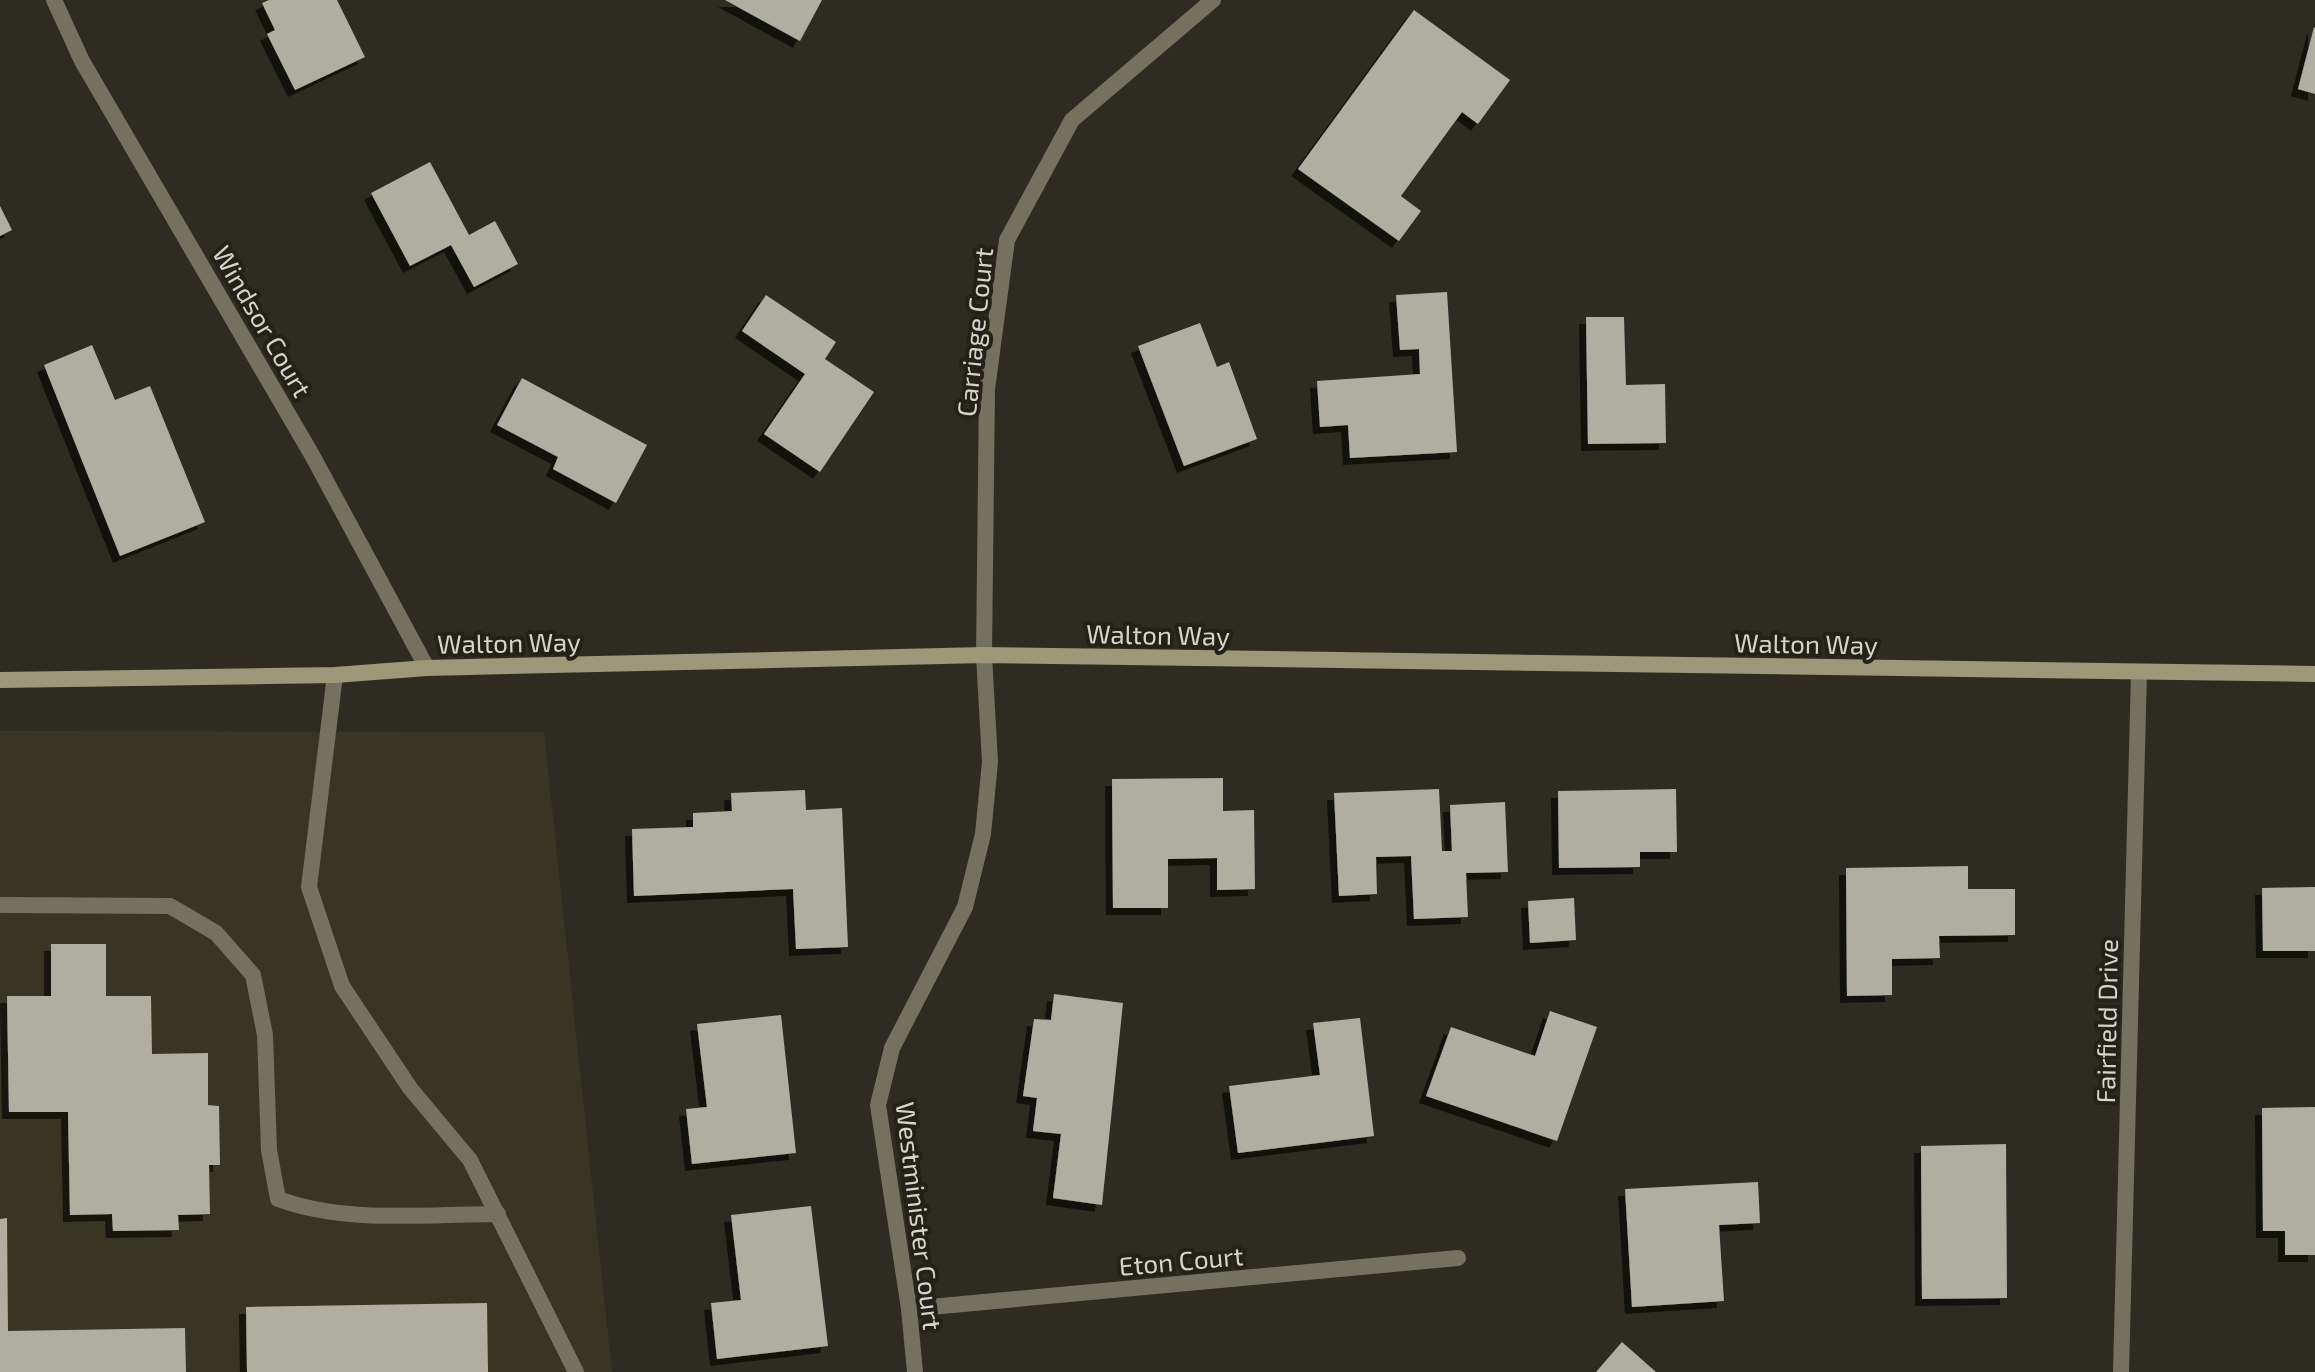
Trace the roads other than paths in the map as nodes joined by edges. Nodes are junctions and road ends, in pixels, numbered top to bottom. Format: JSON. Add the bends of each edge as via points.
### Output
{"nodes":[{"id":1,"x":54,"y":0,"type":"edge"},
{"id":2,"x":1213,"y":0,"type":"edge"},
{"id":3,"x":984,"y":655,"type":"junction"},
{"id":4,"x":427,"y":668,"type":"junction"},
{"id":5,"x":2139,"y":672,"type":"junction"},
{"id":6,"x":2315,"y":674,"type":"edge"},
{"id":7,"x":335,"y":675,"type":"junction"},
{"id":8,"x":0,"y":680,"type":"edge"},
{"id":9,"x":0,"y":905,"type":"edge"},
{"id":10,"x":498,"y":1214,"type":"junction"},
{"id":11,"x":1458,"y":1258,"type":"dead end"},
{"id":12,"x":909,"y":1309,"type":"junction"},
{"id":13,"x":576,"y":1372,"type":"edge"},
{"id":14,"x":915,"y":1372,"type":"edge"},
{"id":15,"x":2121,"y":1372,"type":"edge"}],
"edges":[{"from":1,"to":4,"type":"street","name":"Windsor Court","via":[[82,61],[312,455]]},
{"from":2,"to":3,"type":"street","name":"Carriage Court","via":[[1072,120],[1007,240],[987,389]]},
{"from":3,"to":4,"type":"main road","name":"Walton Way"},
{"from":3,"to":5,"type":"main road","name":"Walton Way"},
{"from":3,"to":12,"type":"street","name":"Westminister Court","via":[[990,762],[983,834],[965,907],[892,1048],[878,1105]]},
{"from":4,"to":7,"type":"main road","name":"Walton Way"},
{"from":5,"to":6,"type":"main road","name":"Walton Way"},
{"from":5,"to":15,"type":"street","name":"Fairfield Drive"},
{"from":7,"to":8,"type":"main road","name":"Walton Way"},
{"from":7,"to":10,"type":"street","via":[[309,887],[342,986],[410,1088],[470,1160]]},
{"from":9,"to":10,"type":"street","via":[[170,906],[216,933],[253,975],[265,1035],[269,1150],[278,1199],[310,1211],[353,1215]]},
{"from":10,"to":13,"type":"street"},
{"from":11,"to":12,"type":"street","name":"Eton Court"},
{"from":12,"to":14,"type":"street","name":"Westminister Court"}]}
